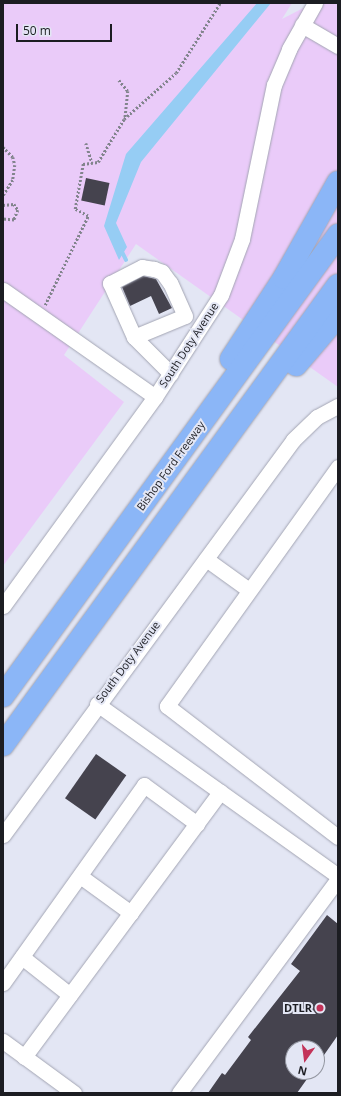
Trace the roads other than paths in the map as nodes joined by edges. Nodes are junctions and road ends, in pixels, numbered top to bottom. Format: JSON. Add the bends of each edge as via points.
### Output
{"nodes":[{"id":1,"x":315,"y":3,"type":"edge"},
{"id":2,"x":302,"y":25,"type":"junction"},
{"id":3,"x":338,"y":46,"type":"edge"},
{"id":4,"x":338,"y":182,"type":"edge"},
{"id":5,"x":338,"y":235,"type":"edge"},
{"id":6,"x":338,"y":285,"type":"edge"},
{"id":7,"x":3,"y":290,"type":"edge"},
{"id":8,"x":338,"y":316,"type":"edge"},
{"id":9,"x":134,"y":337,"type":"junction"},
{"id":10,"x":171,"y":374,"type":"junction"},
{"id":11,"x":261,"y":393,"type":"junction"},
{"id":12,"x":155,"y":397,"type":"junction"},
{"id":13,"x":338,"y":406,"type":"edge"},
{"id":14,"x":181,"y":452,"type":"junction"},
{"id":15,"x":338,"y":467,"type":"edge"},
{"id":16,"x":206,"y":559,"type":"junction"},
{"id":17,"x":249,"y":590,"type":"junction"},
{"id":18,"x":3,"y":606,"type":"edge"},
{"id":19,"x":3,"y":696,"type":"edge"},
{"id":20,"x":97,"y":704,"type":"junction"},
{"id":21,"x":3,"y":746,"type":"edge"},
{"id":22,"x":220,"y":792,"type":"junction"},
{"id":23,"x":197,"y":824,"type":"junction"},
{"id":24,"x":3,"y":835,"type":"edge"},
{"id":25,"x":338,"y":837,"type":"edge"},
{"id":26,"x":336,"y":871,"type":"edge"},
{"id":27,"x":80,"y":876,"type":"junction"},
{"id":28,"x":131,"y":913,"type":"junction"},
{"id":29,"x":22,"y":957,"type":"junction"},
{"id":30,"x":3,"y":983,"type":"edge"},
{"id":31,"x":70,"y":995,"type":"junction"},
{"id":32,"x":3,"y":1041,"type":"edge"},
{"id":33,"x":24,"y":1057,"type":"junction"},
{"id":34,"x":74,"y":1093,"type":"edge"},
{"id":35,"x":179,"y":1093,"type":"edge"}],
"edges":[{"from":1,"to":2,"type":"street","name":"South Doty Avenue"},
{"from":2,"to":3,"type":"street"},
{"from":2,"to":10,"type":"street","name":"South Doty Avenue","via":[[274,85],[264,122],[250,209],[232,269],[213,309]]},
{"from":4,"to":14,"type":"highway","via":[[284,278],[231,359]]},
{"from":5,"to":14,"type":"highway","name":"Bishop Ford Freeway"},
{"from":6,"to":11,"type":"highway"},
{"from":7,"to":12,"type":"street"},
{"from":8,"to":11,"type":"highway","via":[[297,364]]},
{"from":9,"to":9,"type":"street","via":[[110,283],[142,267],[154,269],[162,272],[170,283],[185,316]]},
{"from":9,"to":10,"type":"street"},
{"from":10,"to":12,"type":"street","name":"South Doty Avenue"},
{"from":11,"to":21,"type":"highway"},
{"from":12,"to":18,"type":"street","name":"South Doty Avenue"},
{"from":13,"to":16,"type":"street","name":"South Doty Avenue","via":[[317,418],[293,440]]},
{"from":14,"to":19,"type":"highway","name":"Bishop Ford Freeway"},
{"from":15,"to":17,"type":"street"},
{"from":16,"to":17,"type":"street"},
{"from":16,"to":20,"type":"street","name":"South Doty Avenue"},
{"from":17,"to":25,"type":"street","via":[[169,700],[168,709]]},
{"from":20,"to":22,"type":"street"},
{"from":20,"to":24,"type":"street","name":"South Doty Avenue"},
{"from":22,"to":23,"type":"street"},
{"from":22,"to":26,"type":"street"},
{"from":23,"to":27,"type":"street","via":[[144,785]]},
{"from":23,"to":28,"type":"street"},
{"from":26,"to":35,"type":"street"},
{"from":27,"to":28,"type":"street"},
{"from":27,"to":29,"type":"street"},
{"from":28,"to":31,"type":"street"},
{"from":29,"to":30,"type":"street"},
{"from":29,"to":31,"type":"street"},
{"from":31,"to":33,"type":"street"},
{"from":32,"to":33,"type":"street"},
{"from":33,"to":34,"type":"street"}]}
